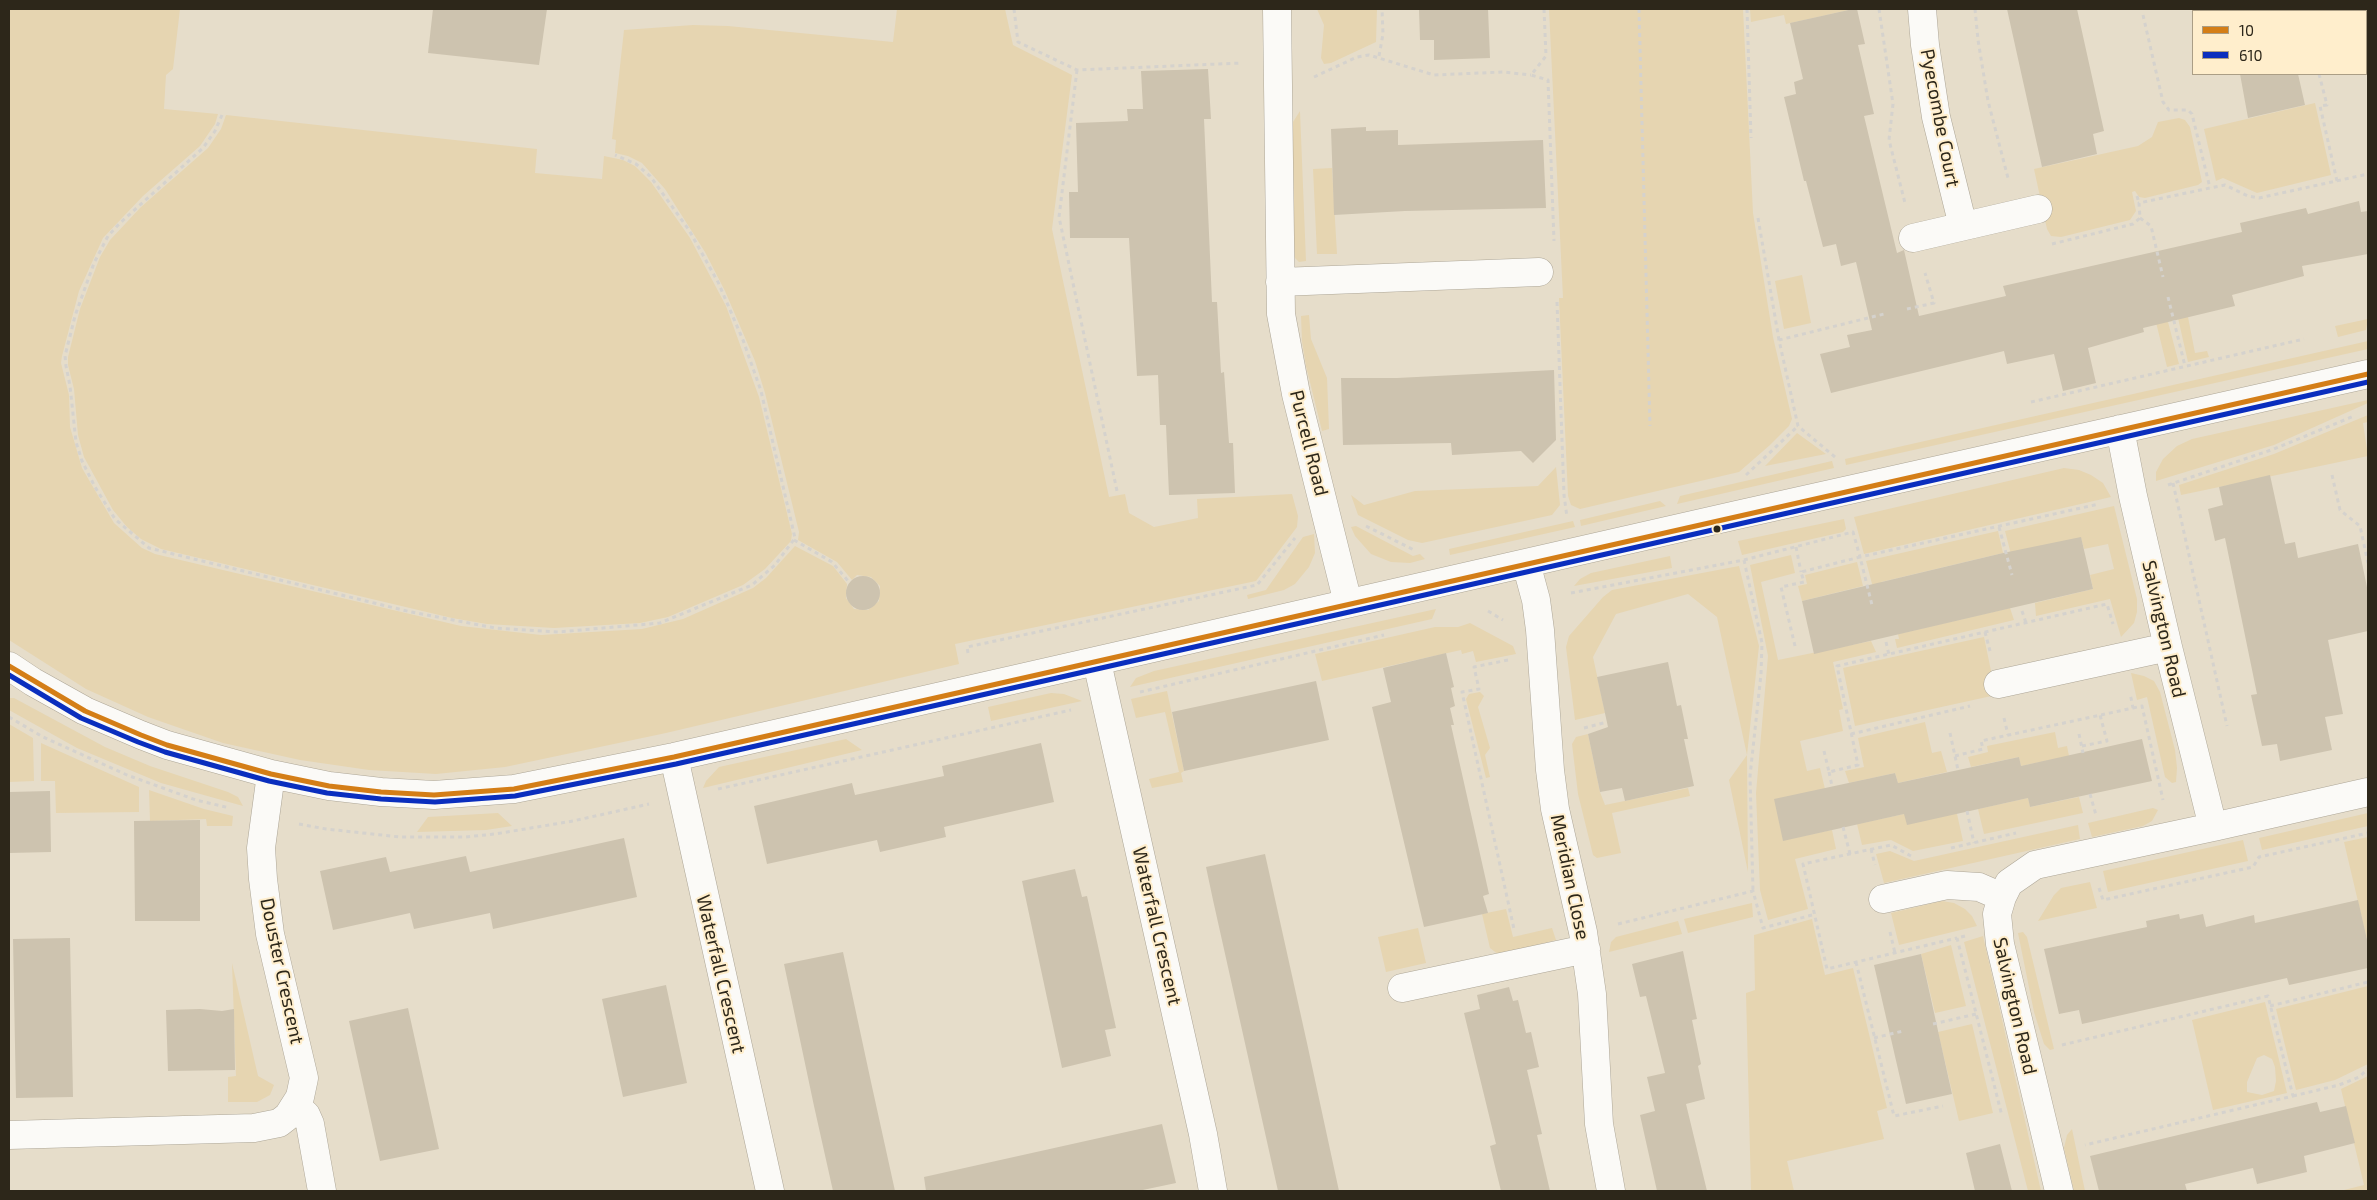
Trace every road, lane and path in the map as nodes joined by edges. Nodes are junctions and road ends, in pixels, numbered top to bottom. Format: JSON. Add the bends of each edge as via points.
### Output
{"nodes":[{"id":1,"x":1014,"y":9,"type":"edge"},
{"id":2,"x":1277,"y":9,"type":"edge"},
{"id":3,"x":1382,"y":9,"type":"edge"},
{"id":4,"x":1639,"y":9,"type":"edge"},
{"id":5,"x":1747,"y":9,"type":"edge"},
{"id":6,"x":1879,"y":9,"type":"edge"},
{"id":7,"x":1922,"y":9,"type":"edge"},
{"id":8,"x":1975,"y":9,"type":"edge"},
{"id":9,"x":2143,"y":15,"type":"dead end"},
{"id":10,"x":1379,"y":56,"type":"junction"},
{"id":11,"x":1278,"y":61,"type":"junction"},
{"id":12,"x":1077,"y":70,"type":"junction"},
{"id":13,"x":1531,"y":75,"type":"dead end"},
{"id":14,"x":2320,"y":75,"type":"edge"},
{"id":15,"x":1314,"y":77,"type":"dead end"},
{"id":16,"x":222,"y":115,"type":"dead end"},
{"id":17,"x":1751,"y":138,"type":"dead end"},
{"id":18,"x":615,"y":155,"type":"dead end"},
{"id":19,"x":2368,"y":174,"type":"edge"},
{"id":20,"x":2336,"y":181,"type":"junction"},
{"id":21,"x":2210,"y":188,"type":"junction"},
{"id":22,"x":2137,"y":196,"type":"dead end"},
{"id":23,"x":2139,"y":203,"type":"junction"},
{"id":24,"x":2038,"y":209,"type":"junction"},
{"id":25,"x":1758,"y":218,"type":"dead end"},
{"id":26,"x":2140,"y":218,"type":"junction"},
{"id":27,"x":1963,"y":226,"type":"junction"},
{"id":28,"x":1913,"y":238,"type":"junction"},
{"id":29,"x":1539,"y":272,"type":"dead end"},
{"id":30,"x":2163,"y":277,"type":"dead end"},
{"id":31,"x":1280,"y":282,"type":"junction"},
{"id":32,"x":2168,"y":297,"type":"dead end"},
{"id":33,"x":1907,"y":309,"type":"dead end"},
{"id":34,"x":1884,"y":314,"type":"dead end"},
{"id":35,"x":1779,"y":340,"type":"junction"},
{"id":36,"x":2304,"y":340,"type":"dead end"},
{"id":37,"x":2185,"y":366,"type":"junction"},
{"id":38,"x":2368,"y":374,"type":"edge"},
{"id":39,"x":2032,"y":402,"type":"dead end"},
{"id":40,"x":1650,"y":426,"type":"dead end"},
{"id":41,"x":1798,"y":426,"type":"junction"},
{"id":42,"x":2120,"y":429,"type":"junction"},
{"id":43,"x":1845,"y":454,"type":"dead end"},
{"id":44,"x":1835,"y":457,"type":"junction"},
{"id":45,"x":1826,"y":459,"type":"dead end"},
{"id":46,"x":1753,"y":475,"type":"dead end"},
{"id":47,"x":2332,"y":475,"type":"dead end"},
{"id":48,"x":2173,"y":483,"type":"dead end"},
{"id":49,"x":1117,"y":492,"type":"dead end"},
{"id":50,"x":1842,"y":492,"type":"junction"},
{"id":51,"x":1576,"y":515,"type":"dead end"},
{"id":52,"x":1558,"y":519,"type":"dead end"},
{"id":53,"x":1330,"y":524,"type":"junction"},
{"id":54,"x":1999,"y":527,"type":"dead end"},
{"id":55,"x":1853,"y":532,"type":"dead end"},
{"id":56,"x":794,"y":540,"type":"junction"},
{"id":57,"x":1796,"y":547,"type":"dead end"},
{"id":58,"x":1417,"y":551,"type":"dead end"},
{"id":59,"x":1744,"y":560,"type":"dead end"},
{"id":60,"x":1526,"y":563,"type":"junction"},
{"id":61,"x":2368,"y":563,"type":"edge"},
{"id":62,"x":1801,"y":572,"type":"junction"},
{"id":63,"x":2012,"y":575,"type":"dead end"},
{"id":64,"x":849,"y":582,"type":"dead end"},
{"id":65,"x":1186,"y":599,"type":"dead end"},
{"id":66,"x":1348,"y":603,"type":"junction"},
{"id":67,"x":1872,"y":605,"type":"dead end"},
{"id":68,"x":2022,"y":610,"type":"dead end"},
{"id":69,"x":2026,"y":623,"type":"dead end"},
{"id":70,"x":1886,"y":642,"type":"dead end"},
{"id":71,"x":1795,"y":646,"type":"dead end"},
{"id":72,"x":2168,"y":647,"type":"junction"},
{"id":73,"x":1888,"y":654,"type":"dead end"},
{"id":74,"x":1097,"y":662,"type":"junction"},
{"id":75,"x":9,"y":666,"type":"edge"},
{"id":76,"x":1998,"y":684,"type":"dead end"},
{"id":77,"x":1973,"y":706,"type":"dead end"},
{"id":78,"x":2133,"y":708,"type":"dead end"},
{"id":79,"x":2100,"y":715,"type":"dead end"},
{"id":80,"x":1851,"y":734,"type":"dead end"},
{"id":81,"x":1950,"y":734,"type":"dead end"},
{"id":82,"x":2079,"y":734,"type":"dead end"},
{"id":83,"x":2229,"y":734,"type":"dead end"},
{"id":84,"x":2082,"y":746,"type":"junction"},
{"id":85,"x":2083,"y":753,"type":"dead end"},
{"id":86,"x":674,"y":757,"type":"junction"},
{"id":87,"x":1958,"y":770,"type":"dead end"},
{"id":88,"x":1829,"y":772,"type":"dead end"},
{"id":89,"x":271,"y":774,"type":"junction"},
{"id":90,"x":1832,"y":786,"type":"dead end"},
{"id":91,"x":2368,"y":792,"type":"edge"},
{"id":92,"x":2090,"y":794,"type":"dead end"},
{"id":93,"x":2163,"y":800,"type":"dead end"},
{"id":94,"x":1967,"y":811,"type":"dead end"},
{"id":95,"x":2096,"y":815,"type":"dead end"},
{"id":96,"x":2249,"y":820,"type":"junction"},
{"id":97,"x":1843,"y":827,"type":"dead end"},
{"id":98,"x":2213,"y":827,"type":"junction"},
{"id":99,"x":1974,"y":843,"type":"dead end"},
{"id":100,"x":1850,"y":854,"type":"dead end"},
{"id":101,"x":2259,"y":858,"type":"dead end"},
{"id":102,"x":1753,"y":891,"type":"dead end"},
{"id":103,"x":2002,"y":897,"type":"junction"},
{"id":104,"x":1883,"y":899,"type":"dead end"},
{"id":105,"x":1586,"y":949,"type":"junction"},
{"id":106,"x":1856,"y":962,"type":"dead end"},
{"id":107,"x":2368,"y":982,"type":"edge"},
{"id":108,"x":1402,"y":988,"type":"dead end"},
{"id":109,"x":2270,"y":1006,"type":"junction"},
{"id":110,"x":1976,"y":1014,"type":"dead end"},
{"id":111,"x":1933,"y":1024,"type":"dead end"},
{"id":112,"x":1903,"y":1031,"type":"dead end"},
{"id":113,"x":1874,"y":1038,"type":"junction"},
{"id":114,"x":2058,"y":1046,"type":"dead end"},
{"id":115,"x":2368,"y":1069,"type":"edge"},
{"id":116,"x":2293,"y":1096,"type":"junction"},
{"id":117,"x":296,"y":1106,"type":"junction"},
{"id":118,"x":1944,"y":1106,"type":"dead end"},
{"id":119,"x":9,"y":1135,"type":"edge"},
{"id":120,"x":2082,"y":1146,"type":"dead end"},
{"id":121,"x":322,"y":1191,"type":"edge"},
{"id":122,"x":770,"y":1191,"type":"edge"},
{"id":123,"x":1214,"y":1191,"type":"edge"},
{"id":124,"x":1611,"y":1191,"type":"edge"},
{"id":125,"x":2059,"y":1191,"type":"edge"}],
"edges":[{"from":1,"to":12,"type":"path","via":[[1018,42]]},
{"from":2,"to":11,"type":"street","name":"Purcell Road"},
{"from":3,"to":10,"type":"path","via":[[1383,34]]},
{"from":4,"to":40,"type":"path"},
{"from":5,"to":17,"type":"path"},
{"from":6,"to":28,"type":"path","via":[[1893,104],[1889,140]]},
{"from":7,"to":27,"type":"street","name":"Pyecombe Court","via":[[1924,45],[1936,117]]},
{"from":8,"to":24,"type":"path","via":[[1988,102],[2007,179],[2030,173]]},
{"from":9,"to":21,"type":"path","via":[[2163,102],[2169,110],[2188,110],[2192,114]]},
{"from":10,"to":13,"type":"path","via":[[1434,75],[1503,72]]},
{"from":10,"to":15,"type":"path","via":[[1363,55]]},
{"from":11,"to":12,"type":"path"},
{"from":11,"to":31,"type":"street","name":"Purcell Road"},
{"from":12,"to":49,"type":"path","via":[[1059,217]]},
{"from":14,"to":20,"type":"path","via":[[2327,105],[2320,106]]},
{"from":16,"to":56,"type":"path","via":[[215,131],[196,156],[108,236],[81,297],[66,356],[76,442],[82,462],[109,511],[144,546],[452,621],[494,628],[558,632],[634,627],[669,620],[752,585],[768,572]]},
{"from":18,"to":56,"type":"path","via":[[636,164],[650,176],[689,230],[721,290],[764,400],[796,534]]},
{"from":19,"to":20,"type":"path"},
{"from":20,"to":21,"type":"path","via":[[2254,198],[2225,186]]},
{"from":21,"to":23,"type":"path"},
{"from":22,"to":23,"type":"path"},
{"from":23,"to":26,"type":"path"},
{"from":24,"to":26,"type":"path","via":[[2047,245],[2128,226]]},
{"from":24,"to":27,"type":"street"},
{"from":25,"to":35,"type":"path"},
{"from":26,"to":30,"type":"path","via":[[2151,226]]},
{"from":27,"to":28,"type":"street"},
{"from":28,"to":33,"type":"path","via":[[1922,274],[1926,273],[1934,303]]},
{"from":29,"to":31,"type":"street"},
{"from":31,"to":53,"type":"street","name":"Purcell Road","via":[[1293,378]]},
{"from":32,"to":37,"type":"path"},
{"from":34,"to":35,"type":"path"},
{"from":35,"to":41,"type":"path"},
{"from":36,"to":37,"type":"path"},
{"from":37,"to":39,"type":"path"},
{"from":38,"to":42,"type":"street"},
{"from":41,"to":44,"type":"path"},
{"from":41,"to":46,"type":"path","via":[[1744,477]]},
{"from":42,"to":50,"type":"street"},
{"from":42,"to":72,"type":"street","name":"Salvington Road"},
{"from":43,"to":44,"type":"path"},
{"from":44,"to":45,"type":"path"},
{"from":44,"to":50,"type":"path"},
{"from":47,"to":61,"type":"path","via":[[2340,510],[2360,526]]},
{"from":48,"to":83,"type":"path"},
{"from":50,"to":55,"type":"path"},
{"from":50,"to":60,"type":"street"},
{"from":51,"to":52,"type":"path"},
{"from":53,"to":58,"type":"path","via":[[1351,519]]},
{"from":53,"to":65,"type":"path","via":[[1299,534],[1257,585]]},
{"from":53,"to":66,"type":"street","name":"Purcell Road"},
{"from":54,"to":63,"type":"path"},
{"from":56,"to":64,"type":"path","via":[[832,562]]},
{"from":57,"to":62,"type":"path"},
{"from":59,"to":102,"type":"path","via":[[1762,644],[1750,776]]},
{"from":60,"to":66,"type":"street"},
{"from":60,"to":105,"type":"street","name":"Meridian Close","via":[[1540,630],[1550,770],[1556,809]]},
{"from":62,"to":67,"type":"path","via":[[1860,557]]},
{"from":62,"to":71,"type":"path","via":[[1804,582],[1781,587]]},
{"from":66,"to":74,"type":"street"},
{"from":68,"to":69,"type":"path"},
{"from":70,"to":73,"type":"path"},
{"from":72,"to":76,"type":"street"},
{"from":72,"to":98,"type":"street","name":"Salvington Road"},
{"from":74,"to":86,"type":"street"},
{"from":74,"to":123,"type":"street","name":"Waterfall Crescent"},
{"from":75,"to":89,"type":"street","via":[[78,707],[141,736]]},
{"from":77,"to":80,"type":"path"},
{"from":78,"to":93,"type":"path","via":[[2142,706]]},
{"from":79,"to":84,"type":"path","via":[[2106,741]]},
{"from":81,"to":87,"type":"path"},
{"from":82,"to":84,"type":"path"},
{"from":84,"to":85,"type":"path"},
{"from":86,"to":89,"type":"street","via":[[539,785],[458,794],[372,791]]},
{"from":86,"to":122,"type":"street","name":"Waterfall Crescent"},
{"from":88,"to":90,"type":"path"},
{"from":89,"to":117,"type":"street","name":"Douster Crescent","via":[[261,848],[263,879],[270,934],[303,1068],[303,1088]]},
{"from":91,"to":96,"type":"street","name":"Salvington Road"},
{"from":92,"to":95,"type":"path"},
{"from":94,"to":99,"type":"path"},
{"from":96,"to":98,"type":"street","name":"Salvington Road"},
{"from":96,"to":101,"type":"path"},
{"from":97,"to":100,"type":"path"},
{"from":98,"to":103,"type":"street","name":"Salvington Road","via":[[2035,865],[2009,883]]},
{"from":103,"to":104,"type":"street","via":[[1979,887],[1947,885]]},
{"from":103,"to":125,"type":"street","name":"Salvington Road","via":[[1998,914],[2000,944]]},
{"from":105,"to":108,"type":"street"},
{"from":105,"to":124,"type":"street","name":"Meridian Close","via":[[1592,994],[1599,1124]]},
{"from":106,"to":113,"type":"path"},
{"from":107,"to":109,"type":"path"},
{"from":109,"to":114,"type":"path","via":[[2268,996]]},
{"from":109,"to":116,"type":"path"},
{"from":110,"to":111,"type":"path"},
{"from":112,"to":113,"type":"path"},
{"from":113,"to":118,"type":"path","via":[[1894,1116]]},
{"from":115,"to":116,"type":"path","via":[[2359,1077],[2339,1085]]},
{"from":116,"to":120,"type":"path"},
{"from":117,"to":119,"type":"street","name":"Douster Crescent","via":[[279,1123],[254,1128]]},
{"from":117,"to":121,"type":"street","via":[[310,1124]]}]}
